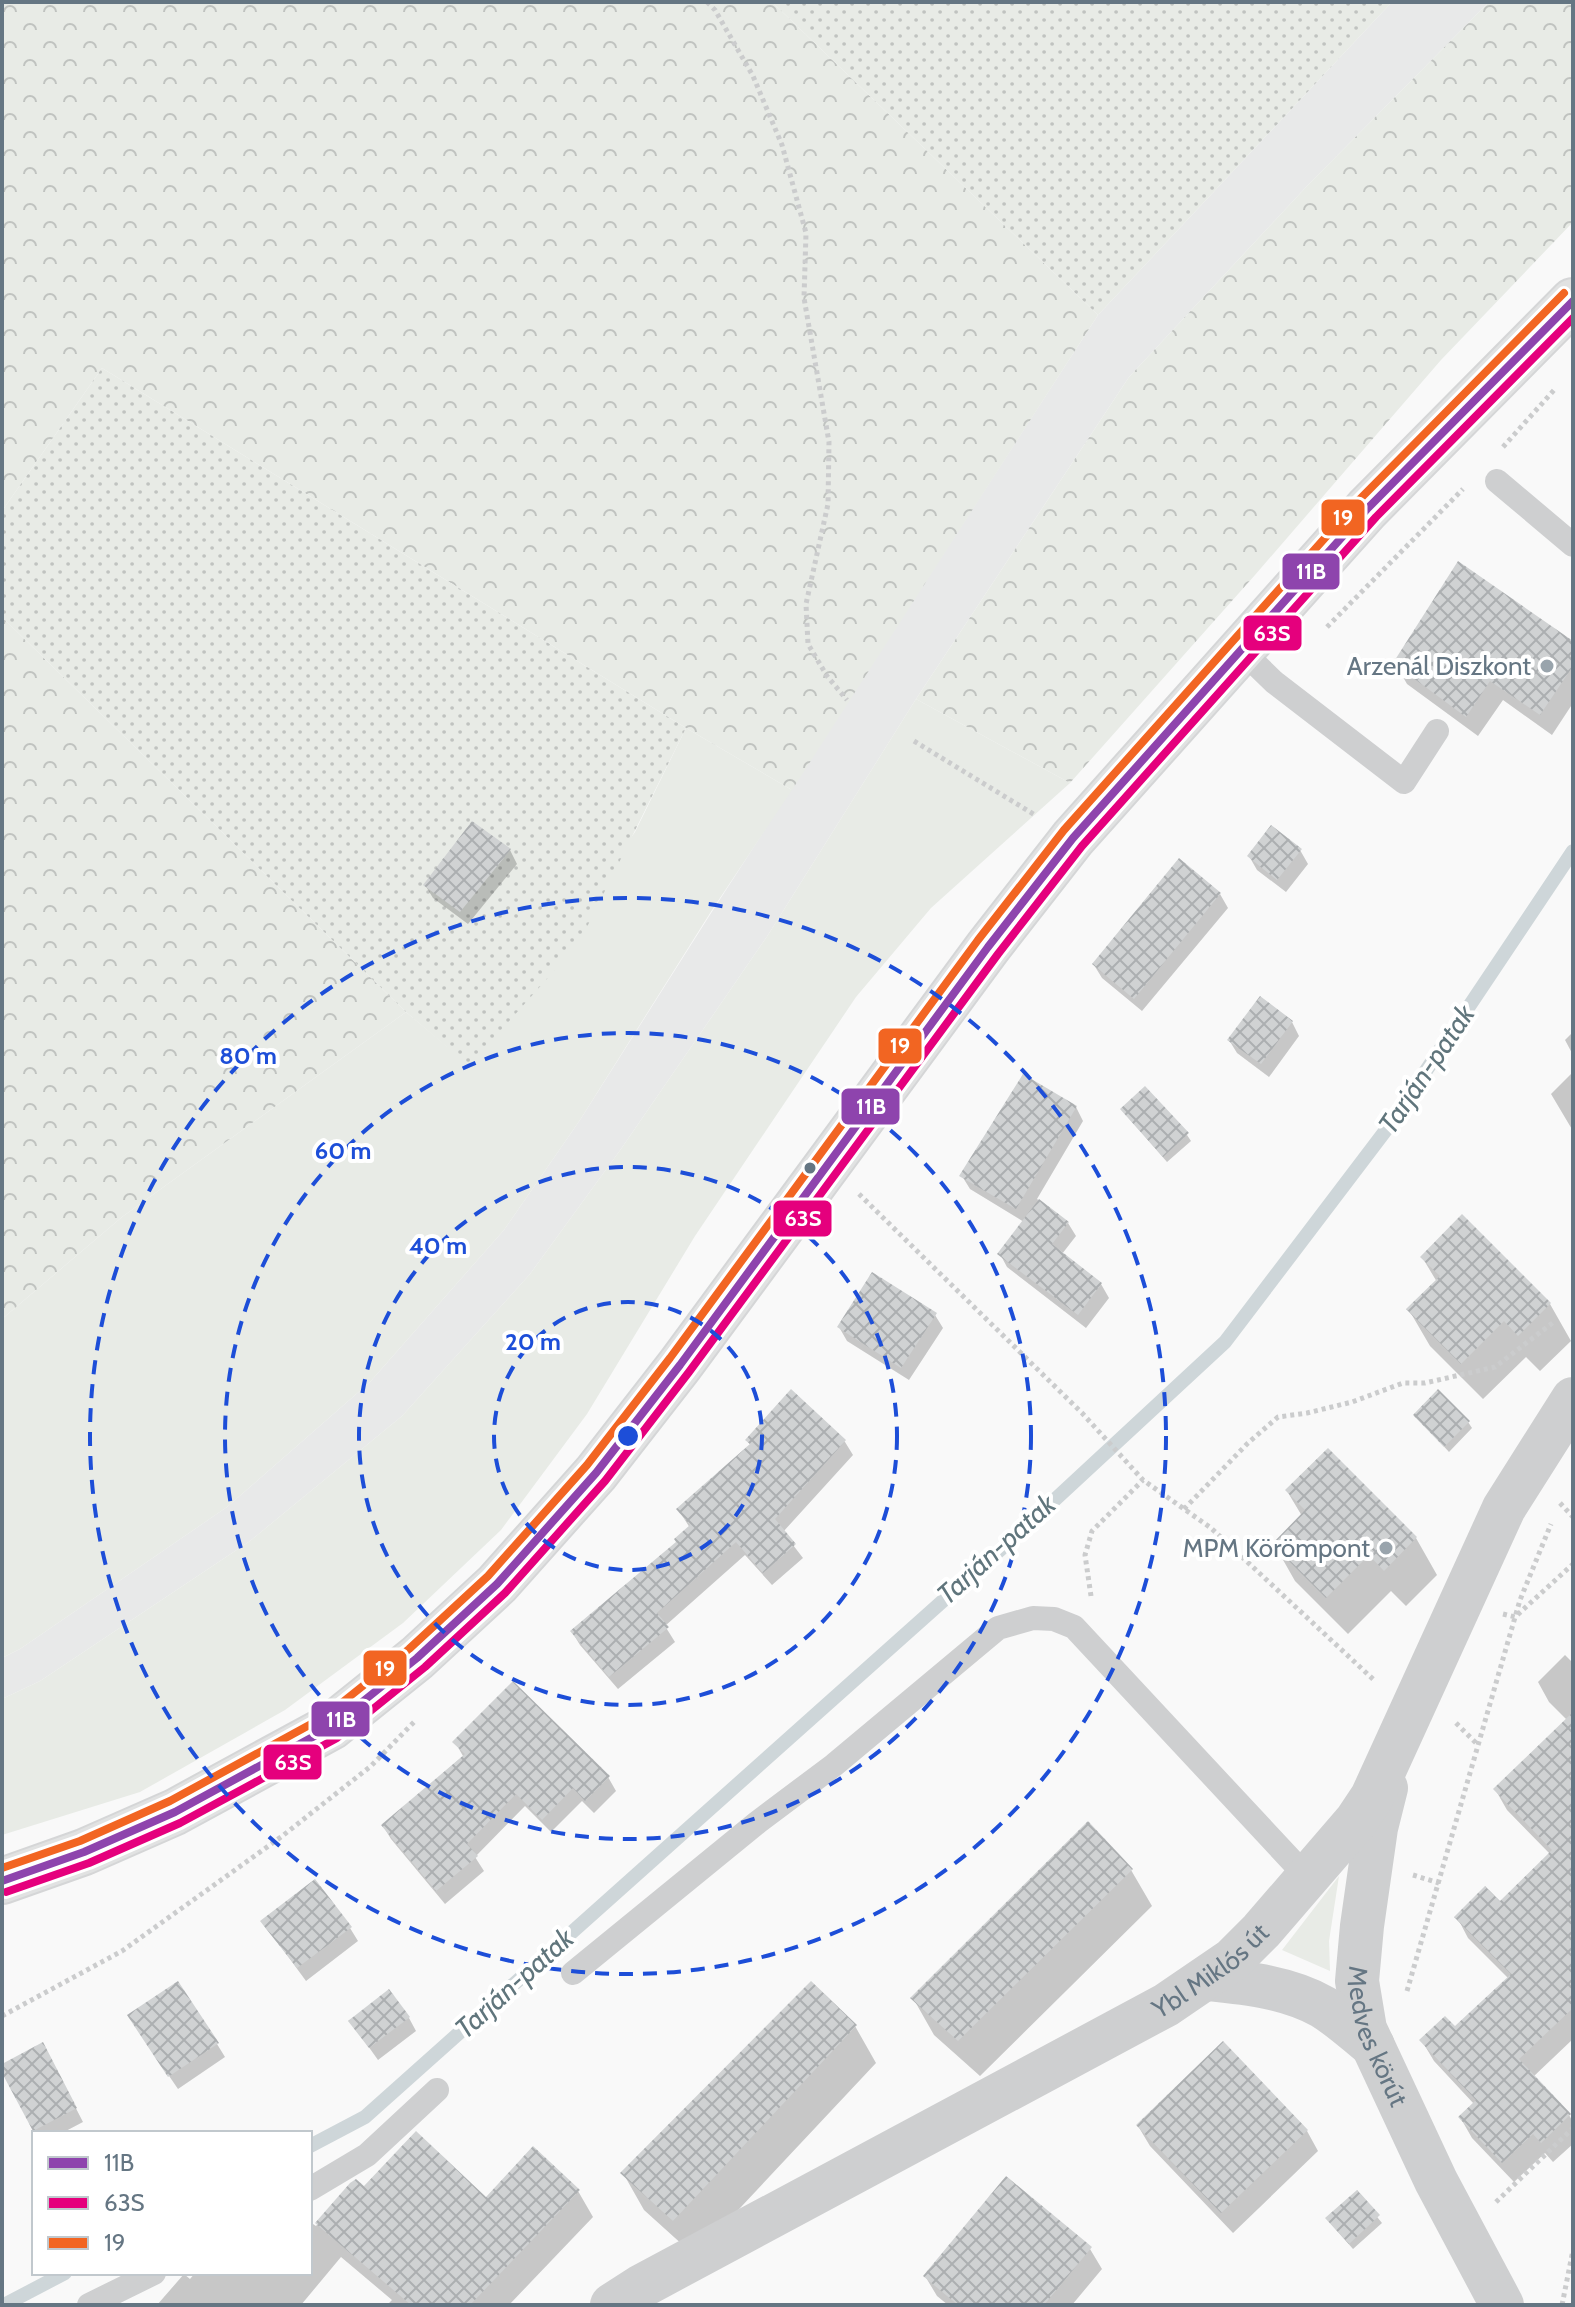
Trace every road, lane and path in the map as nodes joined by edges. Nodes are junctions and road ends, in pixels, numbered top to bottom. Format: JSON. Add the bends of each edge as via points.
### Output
{"nodes":[{"id":1,"x":707,"y":2,"type":"edge"},
{"id":2,"x":1573,"y":301,"type":"edge"},
{"id":3,"x":1563,"y":380,"type":"dead end"},
{"id":4,"x":1495,"y":469,"type":"joint"},
{"id":5,"x":1573,"y":545,"type":"edge"},
{"id":6,"x":1241,"y":650,"type":"junction"},
{"id":7,"x":847,"y":700,"type":"dead end"},
{"id":8,"x":1437,"y":731,"type":"dead end"},
{"id":9,"x":914,"y":741,"type":"dead end"},
{"id":10,"x":1073,"y":838,"type":"junction"},
{"id":11,"x":828,"y":1162,"type":"junction"},
{"id":12,"x":1555,"y":1321,"type":"dead end"},
{"id":13,"x":1573,"y":1399,"type":"edge"},
{"id":14,"x":1143,"y":1480,"type":"junction"},
{"id":15,"x":1184,"y":1509,"type":"junction"},
{"id":16,"x":1573,"y":1517,"type":"edge"},
{"id":17,"x":1573,"y":1564,"type":"edge"},
{"id":18,"x":1091,"y":1599,"type":"dead end"},
{"id":19,"x":1515,"y":1617,"type":"junction"},
{"id":20,"x":1404,"y":1729,"type":"junction"},
{"id":21,"x":1307,"y":1877,"type":"junction"},
{"id":22,"x":2,"y":1881,"type":"edge"},
{"id":23,"x":573,"y":1973,"type":"dead end"},
{"id":24,"x":1207,"y":1979,"type":"junction"},
{"id":25,"x":1405,"y":1998,"type":"dead end"},
{"id":26,"x":1373,"y":2046,"type":"junction"},
{"id":27,"x":437,"y":2090,"type":"dead end"},
{"id":28,"x":1573,"y":2128,"type":"edge"},
{"id":29,"x":312,"y":2188,"type":"edge"},
{"id":30,"x":1464,"y":2233,"type":"junction"},
{"id":31,"x":1573,"y":2250,"type":"edge"},
{"id":32,"x":150,"y":2275,"type":"edge"},
{"id":33,"x":89,"y":2305,"type":"edge"},
{"id":34,"x":612,"y":2305,"type":"edge"},
{"id":35,"x":1502,"y":2305,"type":"edge"},
{"id":36,"x":1562,"y":2305,"type":"edge"}],
"edges":[{"from":1,"to":7,"type":"path","via":[[753,76],[777,131],[806,233],[804,298],[829,442],[828,504],[806,604],[808,644]]},
{"from":2,"to":6,"type":"main road","via":[[1367,509]]},
{"from":3,"to":4,"type":"path"},
{"from":4,"to":5,"type":"lane"},
{"from":6,"to":8,"type":"lane","via":[[1274,682],[1404,782]]},
{"from":6,"to":10,"type":"main road"},
{"from":9,"to":10,"type":"path"},
{"from":10,"to":11,"type":"main road"},
{"from":11,"to":14,"type":"path"},
{"from":11,"to":22,"type":"main road","via":[[596,1473],[497,1584],[417,1658],[331,1727],[188,1805],[84,1852]]},
{"from":12,"to":15,"type":"path","via":[[1495,1367],[1403,1383],[1352,1402],[1278,1417]]},
{"from":13,"to":20,"type":"street","name":"Ybl Miklós út","via":[[1504,1508]]},
{"from":14,"to":15,"type":"path"},
{"from":14,"to":18,"type":"path","via":[[1092,1531],[1085,1555]]},
{"from":15,"to":20,"type":"path","via":[[1211,1528]]},
{"from":16,"to":19,"type":"path","via":[[1560,1503]]},
{"from":17,"to":19,"type":"path"},
{"from":19,"to":25,"type":"path"},
{"from":20,"to":21,"type":"street","name":"Ybl Miklós út","via":[[1372,1797]]},
{"from":20,"to":26,"type":"street","name":"Medves körút","via":[[1376,1828],[1359,1954],[1357,1981]]},
{"from":21,"to":23,"type":"lane","via":[[1074,1627],[1033,1618],[998,1628]]},
{"from":21,"to":24,"type":"street","name":"Ybl Miklós út","via":[[1261,1931]]},
{"from":24,"to":26,"type":"street","via":[[1309,2000]]},
{"from":24,"to":34,"type":"street","name":"Ybl Miklós út"},
{"from":26,"to":30,"type":"street","name":"Medves körút"},
{"from":27,"to":29,"type":"lane","via":[[367,2155]]},
{"from":28,"to":30,"type":"path"},
{"from":30,"to":35,"type":"street","name":"Medves körút"},
{"from":31,"to":36,"type":"path"},
{"from":32,"to":33,"type":"lane"}]}
